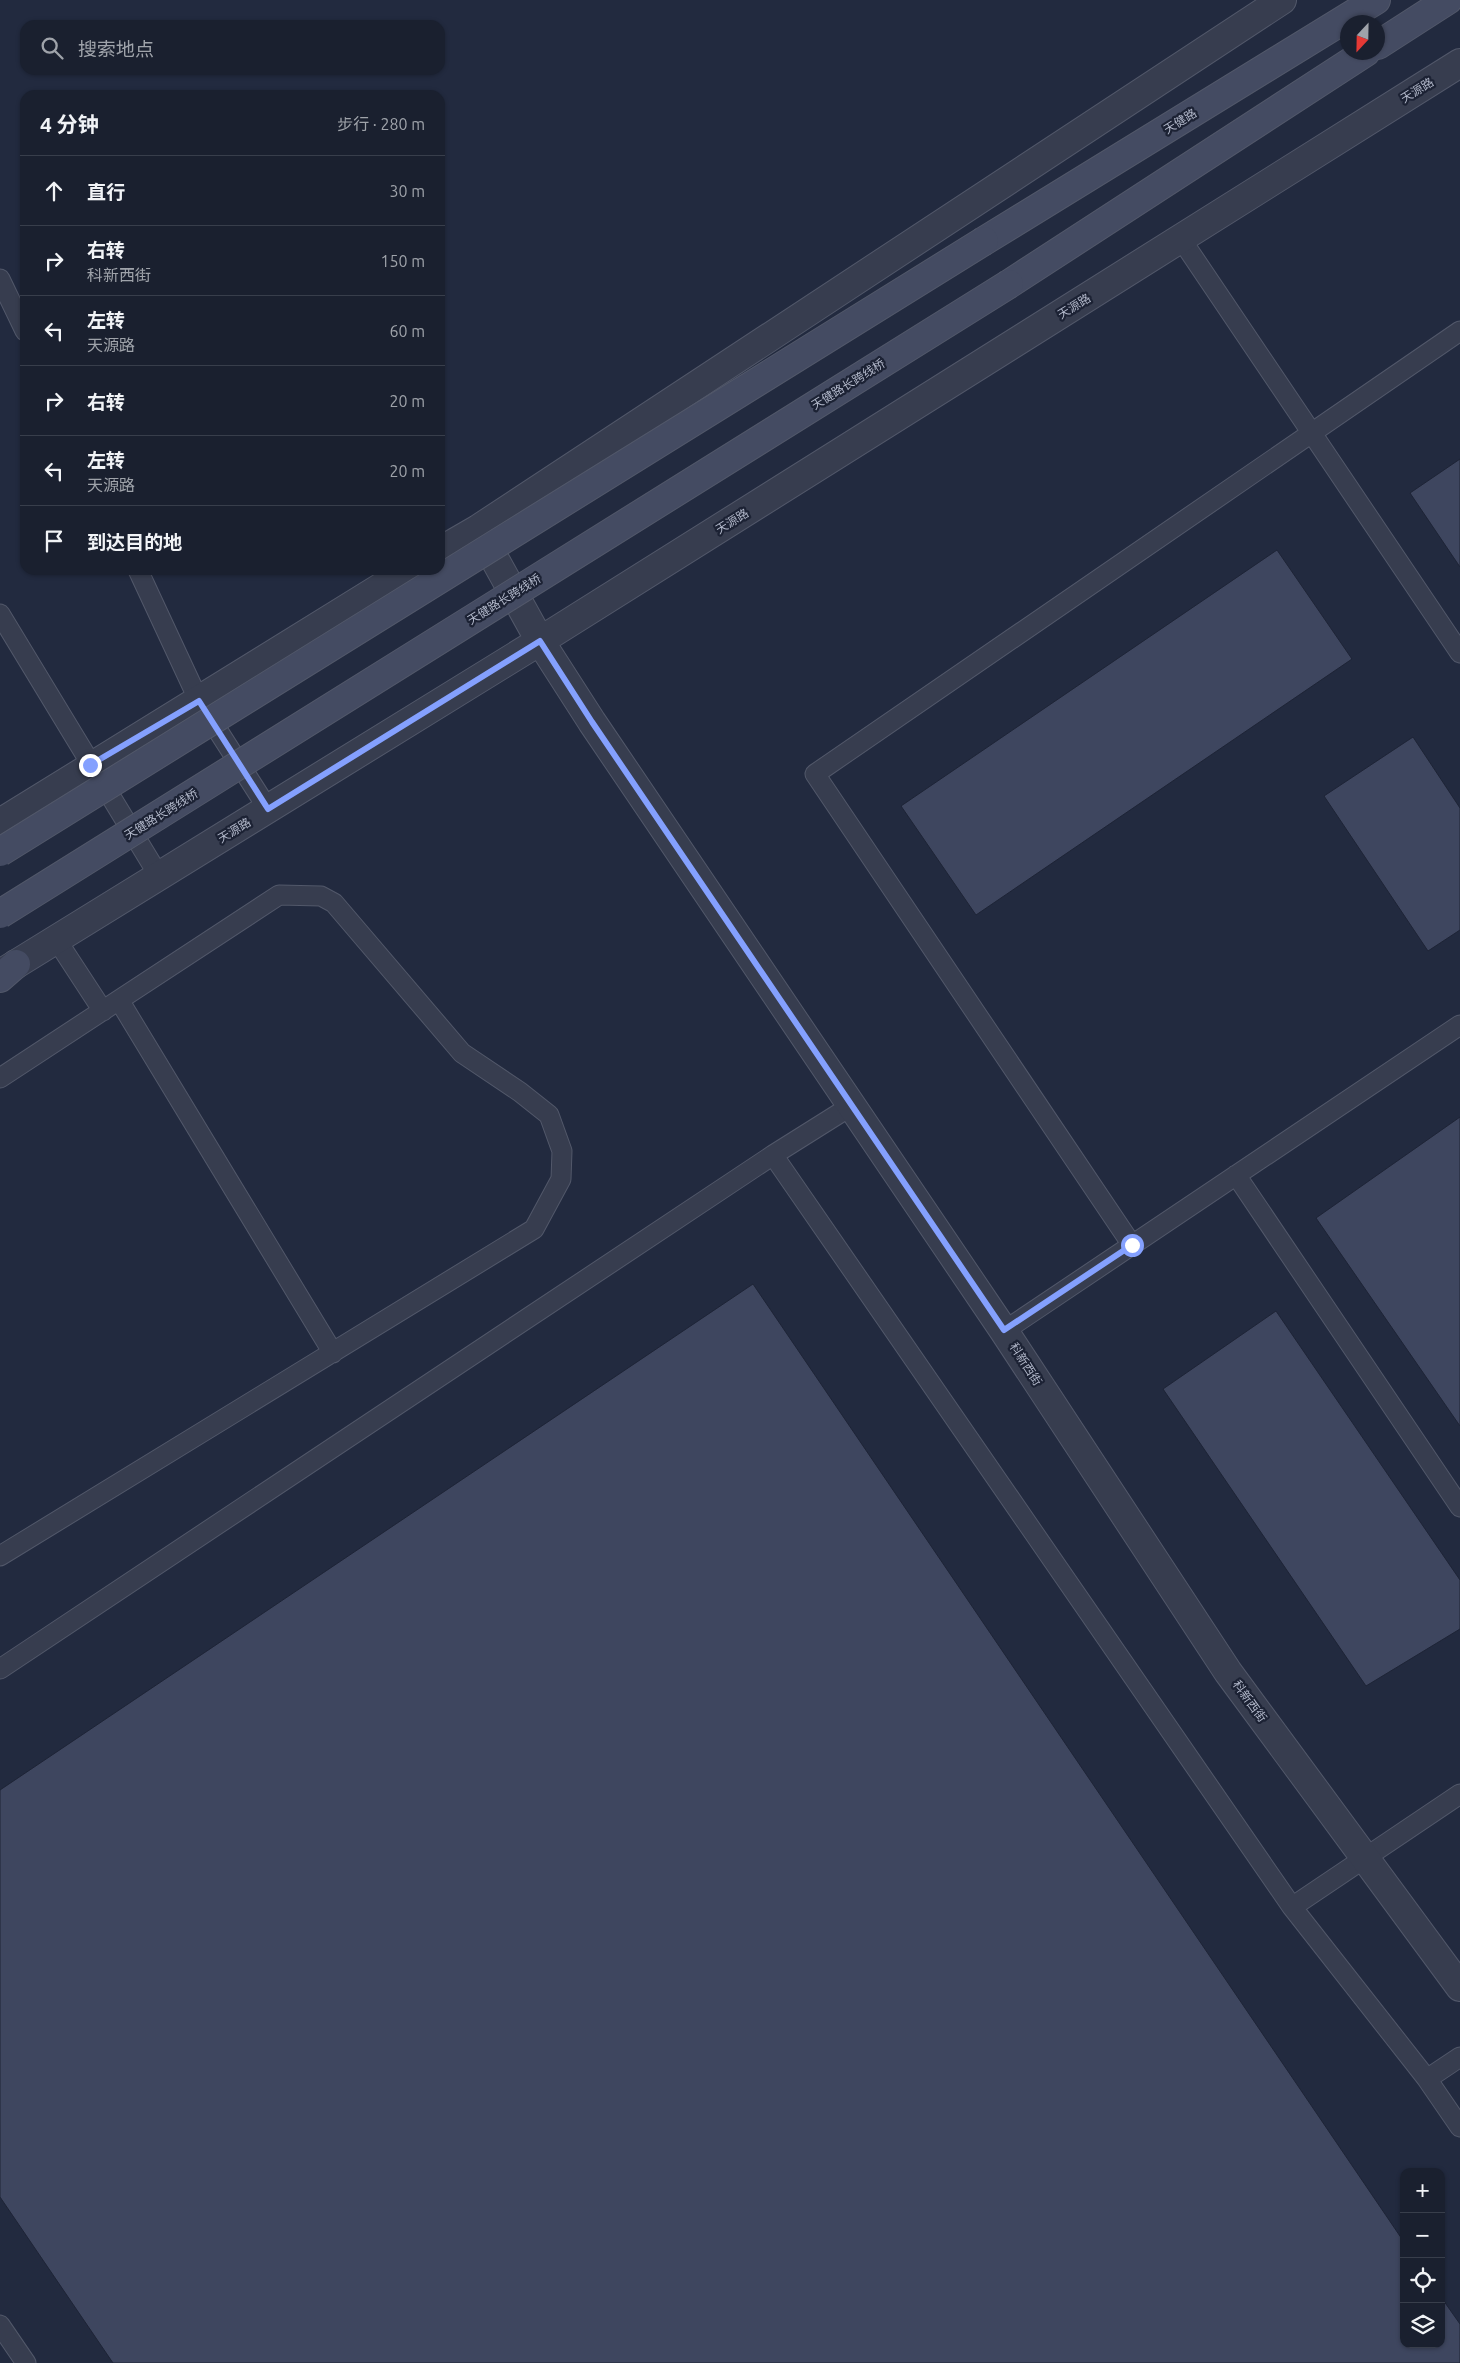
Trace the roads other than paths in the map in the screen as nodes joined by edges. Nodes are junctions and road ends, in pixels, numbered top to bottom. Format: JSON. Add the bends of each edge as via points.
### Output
{"nodes":[{"id":1,"x":1282,"y":0,"type":"edge"},
{"id":2,"x":1376,"y":0,"type":"edge"},
{"id":3,"x":1448,"y":0,"type":"edge"},
{"id":4,"x":1385,"y":40,"type":"edge"},
{"id":5,"x":1354,"y":60,"type":"edge"},
{"id":6,"x":1460,"y":63,"type":"edge"},
{"id":7,"x":1181,"y":238,"type":"junction"},
{"id":8,"x":0,"y":279,"type":"edge"},
{"id":9,"x":20,"y":321,"type":"edge"},
{"id":10,"x":1460,"y":331,"type":"edge"},
{"id":11,"x":1313,"y":434,"type":"junction"},
{"id":12,"x":478,"y":529,"type":"junction"},
{"id":13,"x":445,"y":546,"type":"edge"},
{"id":14,"x":140,"y":575,"type":"edge"},
{"id":15,"x":402,"y":575,"type":"edge"},
{"id":16,"x":0,"y":614,"type":"edge"},
{"id":17,"x":540,"y":641,"type":"junction"},
{"id":18,"x":1460,"y":653,"type":"edge"},
{"id":19,"x":199,"y":701,"type":"junction"},
{"id":20,"x":90,"y":765,"type":"junction"},
{"id":21,"x":268,"y":809,"type":"junction"},
{"id":22,"x":0,"y":822,"type":"edge"},
{"id":23,"x":0,"y":852,"type":"edge"},
{"id":24,"x":159,"y":876,"type":"junction"},
{"id":25,"x":0,"y":914,"type":"edge"},
{"id":26,"x":56,"y":939,"type":"junction"},
{"id":27,"x":5,"y":972,"type":"edge"},
{"id":28,"x":119,"y":1000,"type":"junction"},
{"id":29,"x":103,"y":1011,"type":"junction"},
{"id":30,"x":1460,"y":1024,"type":"edge"},
{"id":31,"x":0,"y":1078,"type":"edge"},
{"id":32,"x":851,"y":1106,"type":"junction"},
{"id":33,"x":773,"y":1155,"type":"junction"},
{"id":34,"x":1236,"y":1175,"type":"junction"},
{"id":35,"x":1132,"y":1245,"type":"junction"},
{"id":36,"x":1004,"y":1330,"type":"junction"},
{"id":37,"x":332,"y":1352,"type":"junction"},
{"id":38,"x":1460,"y":1507,"type":"edge"},
{"id":39,"x":0,"y":1556,"type":"edge"},
{"id":40,"x":0,"y":1669,"type":"edge"},
{"id":41,"x":1460,"y":1794,"type":"edge"},
{"id":42,"x":1366,"y":1858,"type":"junction"},
{"id":43,"x":1292,"y":1907,"type":"junction"},
{"id":44,"x":1460,"y":1987,"type":"edge"},
{"id":45,"x":1460,"y":2056,"type":"edge"},
{"id":46,"x":1426,"y":2079,"type":"junction"},
{"id":47,"x":1460,"y":2128,"type":"edge"},
{"id":48,"x":0,"y":2325,"type":"edge"},
{"id":49,"x":26,"y":2363,"type":"edge"}],
"edges":[{"from":1,"to":12,"type":"street"},
{"from":2,"to":23,"type":"main road","name":"天健路","bridge":true},
{"from":3,"to":4,"type":"main road"},
{"from":5,"to":25,"type":"main road","name":"天健路长跨线桥","bridge":true,"via":[[1009,284]]},
{"from":6,"to":7,"type":"street","name":"天源路"},
{"from":7,"to":11,"type":"lane"},
{"from":7,"to":17,"type":"street","name":"天源路"},
{"from":8,"to":9,"type":"lane"},
{"from":10,"to":11,"type":"lane"},
{"from":11,"to":18,"type":"lane"},
{"from":11,"to":35,"type":"lane","via":[[815,774]]},
{"from":12,"to":13,"type":"street"},
{"from":12,"to":17,"type":"street","name":"科新西街"},
{"from":14,"to":19,"type":"lane"},
{"from":15,"to":19,"type":"street"},
{"from":16,"to":20,"type":"lane"},
{"from":17,"to":21,"type":"street","name":"天源路"},
{"from":17,"to":32,"type":"street","name":"科新西街"},
{"from":19,"to":20,"type":"street"},
{"from":19,"to":21,"type":"lane"},
{"from":20,"to":22,"type":"street"},
{"from":20,"to":24,"type":"lane"},
{"from":21,"to":24,"type":"street","name":"天源路"},
{"from":24,"to":26,"type":"street","name":"天源路"},
{"from":26,"to":27,"type":"street","name":"天源路"},
{"from":26,"to":29,"type":"lane"},
{"from":28,"to":29,"type":"lane"},
{"from":28,"to":37,"type":"lane"},
{"from":28,"to":37,"type":"lane","via":[[279,895],[321,896],[334,903],[462,1053],[549,1115],[562,1151],[561,1179],[534,1229]]},
{"from":29,"to":31,"type":"lane"},
{"from":30,"to":34,"type":"lane"},
{"from":32,"to":33,"type":"lane"},
{"from":32,"to":36,"type":"street","name":"科新西街"},
{"from":33,"to":40,"type":"lane"},
{"from":33,"to":43,"type":"lane"},
{"from":34,"to":35,"type":"lane"},
{"from":34,"to":38,"type":"lane"},
{"from":35,"to":36,"type":"lane"},
{"from":36,"to":42,"type":"street","name":"科新西街","via":[[1228,1672]]},
{"from":37,"to":39,"type":"lane"},
{"from":41,"to":42,"type":"lane"},
{"from":42,"to":43,"type":"lane"},
{"from":42,"to":44,"type":"street","name":"科新西街"},
{"from":43,"to":46,"type":"lane"},
{"from":45,"to":46,"type":"lane"},
{"from":46,"to":47,"type":"lane"},
{"from":48,"to":49,"type":"lane"}]}
